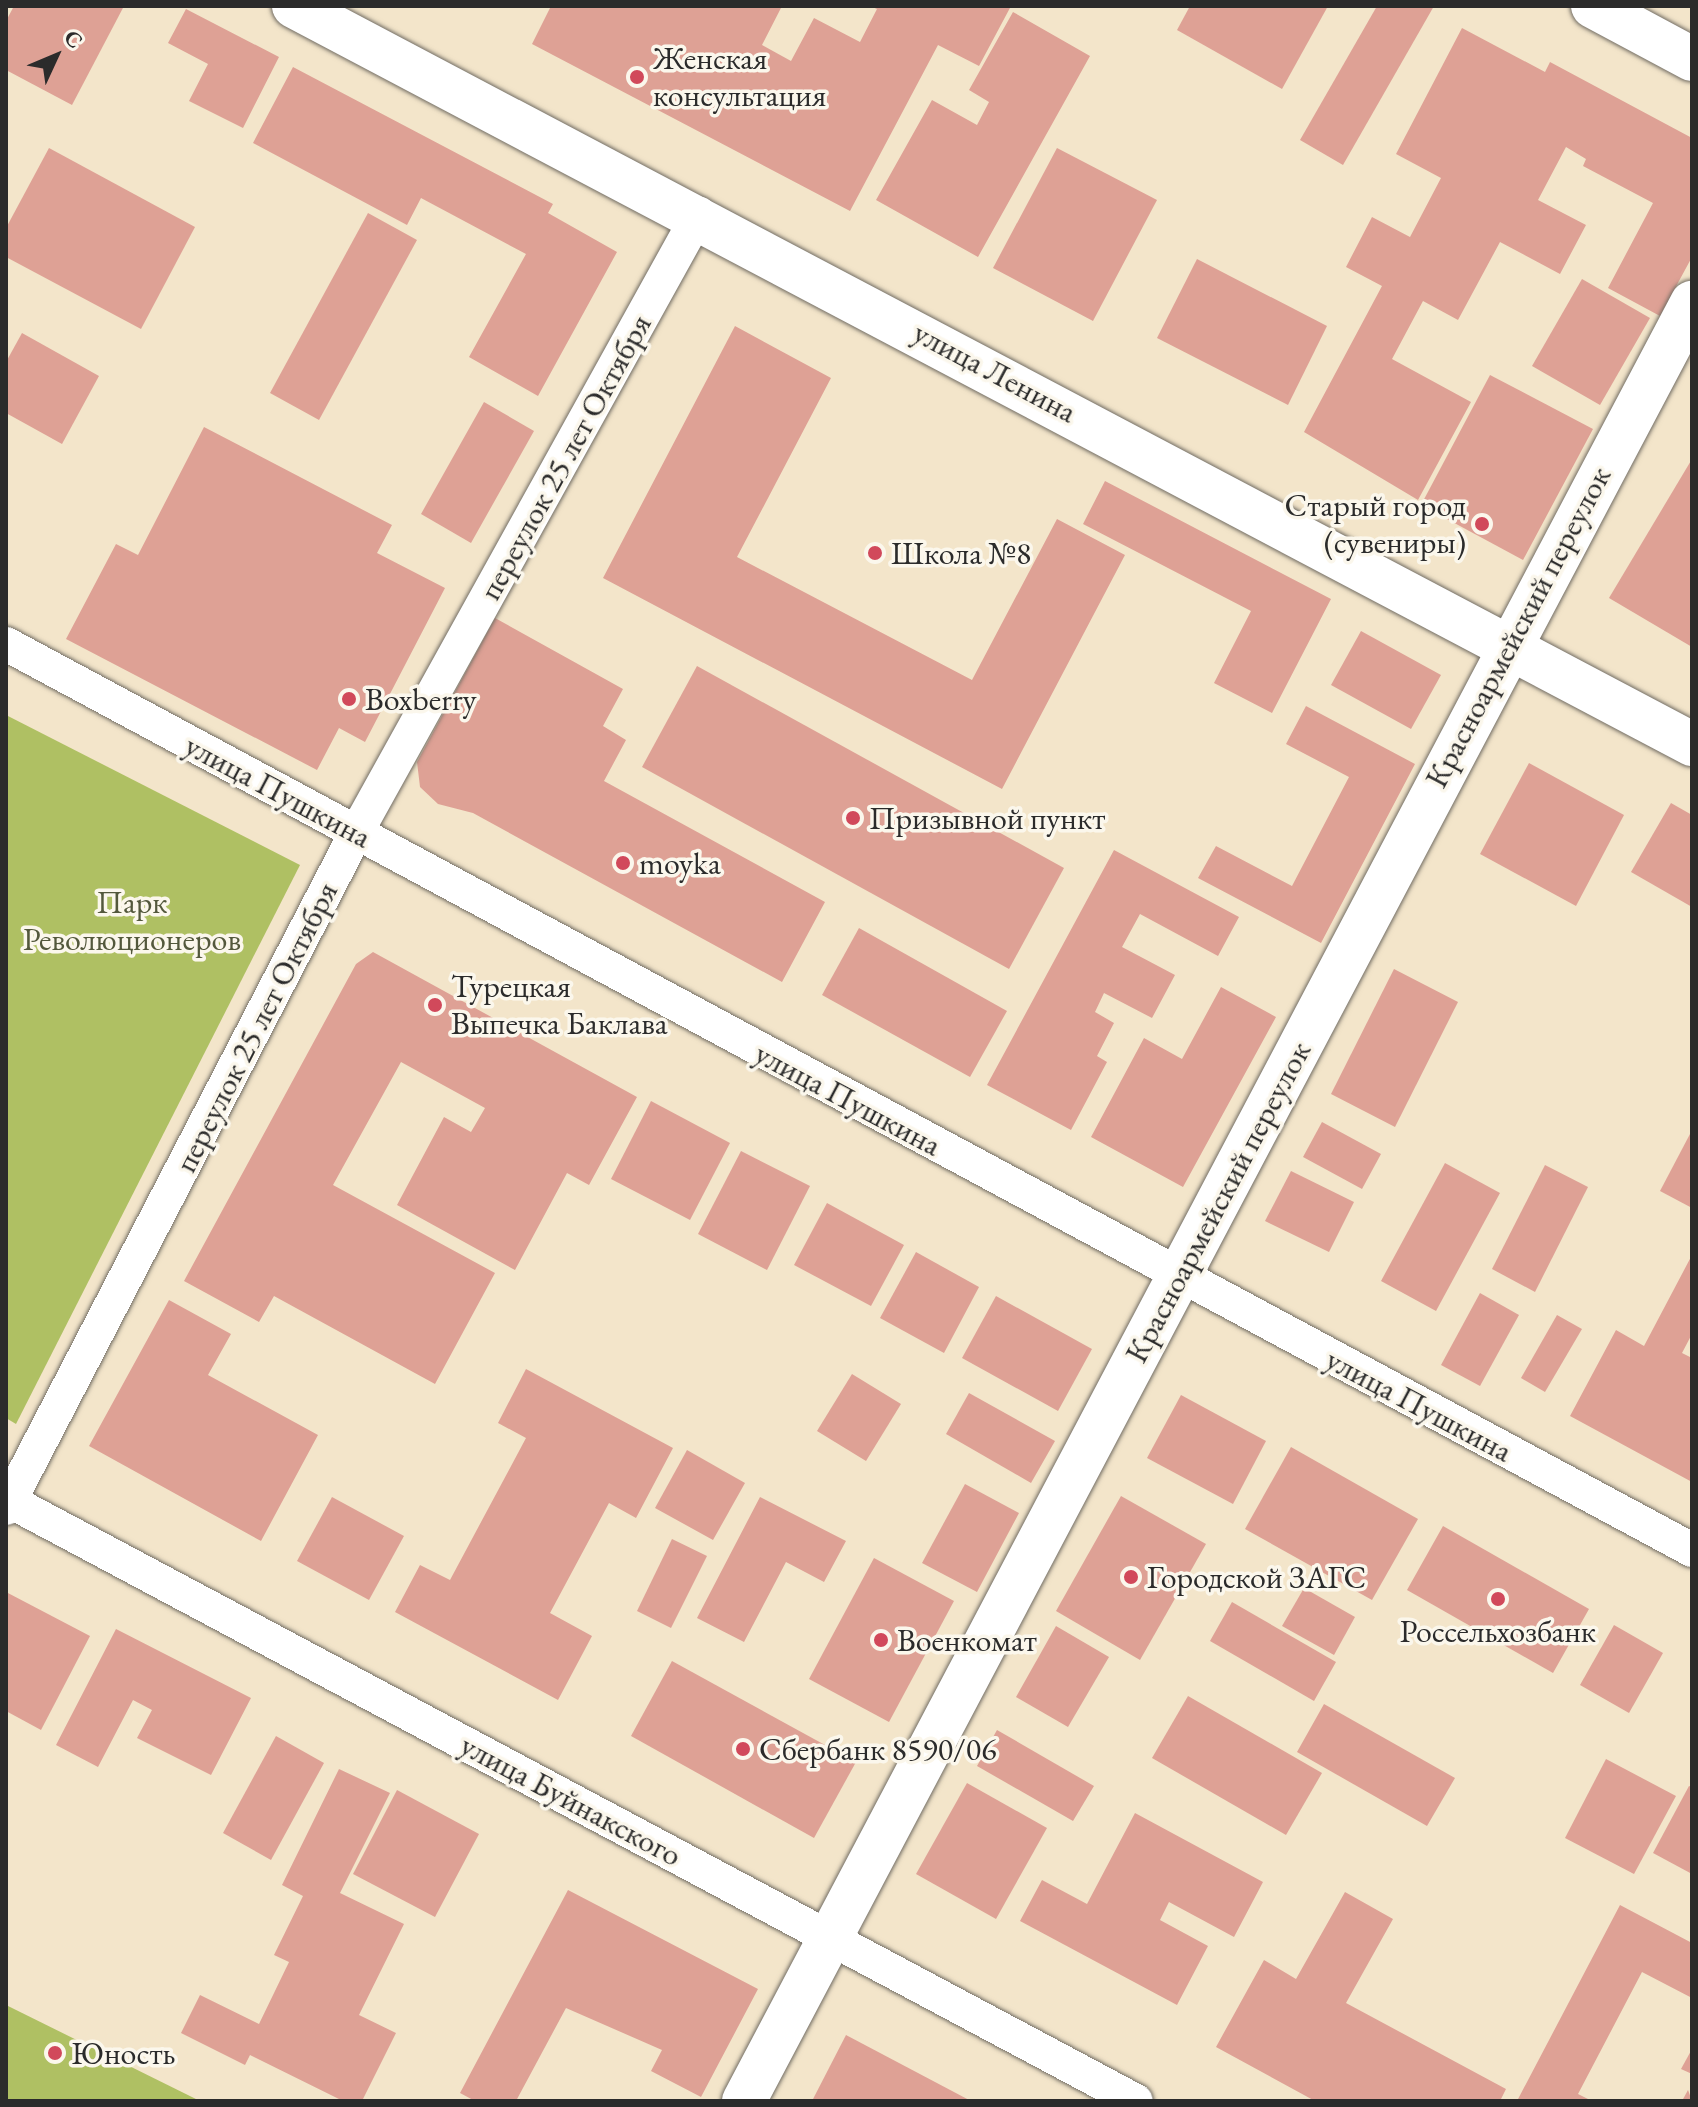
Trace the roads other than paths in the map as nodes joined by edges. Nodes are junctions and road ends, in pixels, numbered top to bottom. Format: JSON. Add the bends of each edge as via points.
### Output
{"nodes":[{"id":1,"x":294,"y":6,"type":"edge"},
{"id":2,"x":1593,"y":6,"type":"edge"},
{"id":3,"x":1692,"y":59,"type":"edge"},
{"id":4,"x":699,"y":214,"type":"junction"},
{"id":5,"x":1692,"y":303,"type":"edge"},
{"id":6,"x":6,"y":644,"type":"edge"},
{"id":7,"x":1506,"y":646,"type":"junction"},
{"id":8,"x":1692,"y":744,"type":"edge"},
{"id":9,"x":356,"y":833,"type":"junction"},
{"id":10,"x":1180,"y":1278,"type":"junction"},
{"id":11,"x":7,"y":1502,"type":"edge"},
{"id":12,"x":1692,"y":1550,"type":"edge"},
{"id":13,"x":828,"y":1937,"type":"junction"},
{"id":14,"x":744,"y":2101,"type":"edge"},
{"id":15,"x":1136,"y":2101,"type":"edge"}],
"edges":[{"from":1,"to":4,"type":"street","name":"улица Ленина"},
{"from":2,"to":3,"type":"street"},
{"from":4,"to":7,"type":"street","name":"улица Ленина"},
{"from":4,"to":9,"type":"street","name":"переулок 25 лет Октября"},
{"from":5,"to":7,"type":"street","name":"Красноармейский переулок"},
{"from":6,"to":9,"type":"street","name":"улица Пушкина"},
{"from":7,"to":8,"type":"street","name":"улица Ленина"},
{"from":7,"to":10,"type":"street","name":"Красноармейский переулок"},
{"from":9,"to":10,"type":"street","name":"улица Пушкина"},
{"from":9,"to":11,"type":"street","name":"переулок 25 лет Октября"},
{"from":10,"to":12,"type":"street","name":"улица Пушкина"},
{"from":10,"to":13,"type":"street","name":"Красноармейский переулок"},
{"from":11,"to":13,"type":"street","name":"улица Буйнакского"},
{"from":13,"to":14,"type":"street","name":"Красноармейский переулок"},
{"from":13,"to":15,"type":"street","name":"улица Буйнакского"}]}
